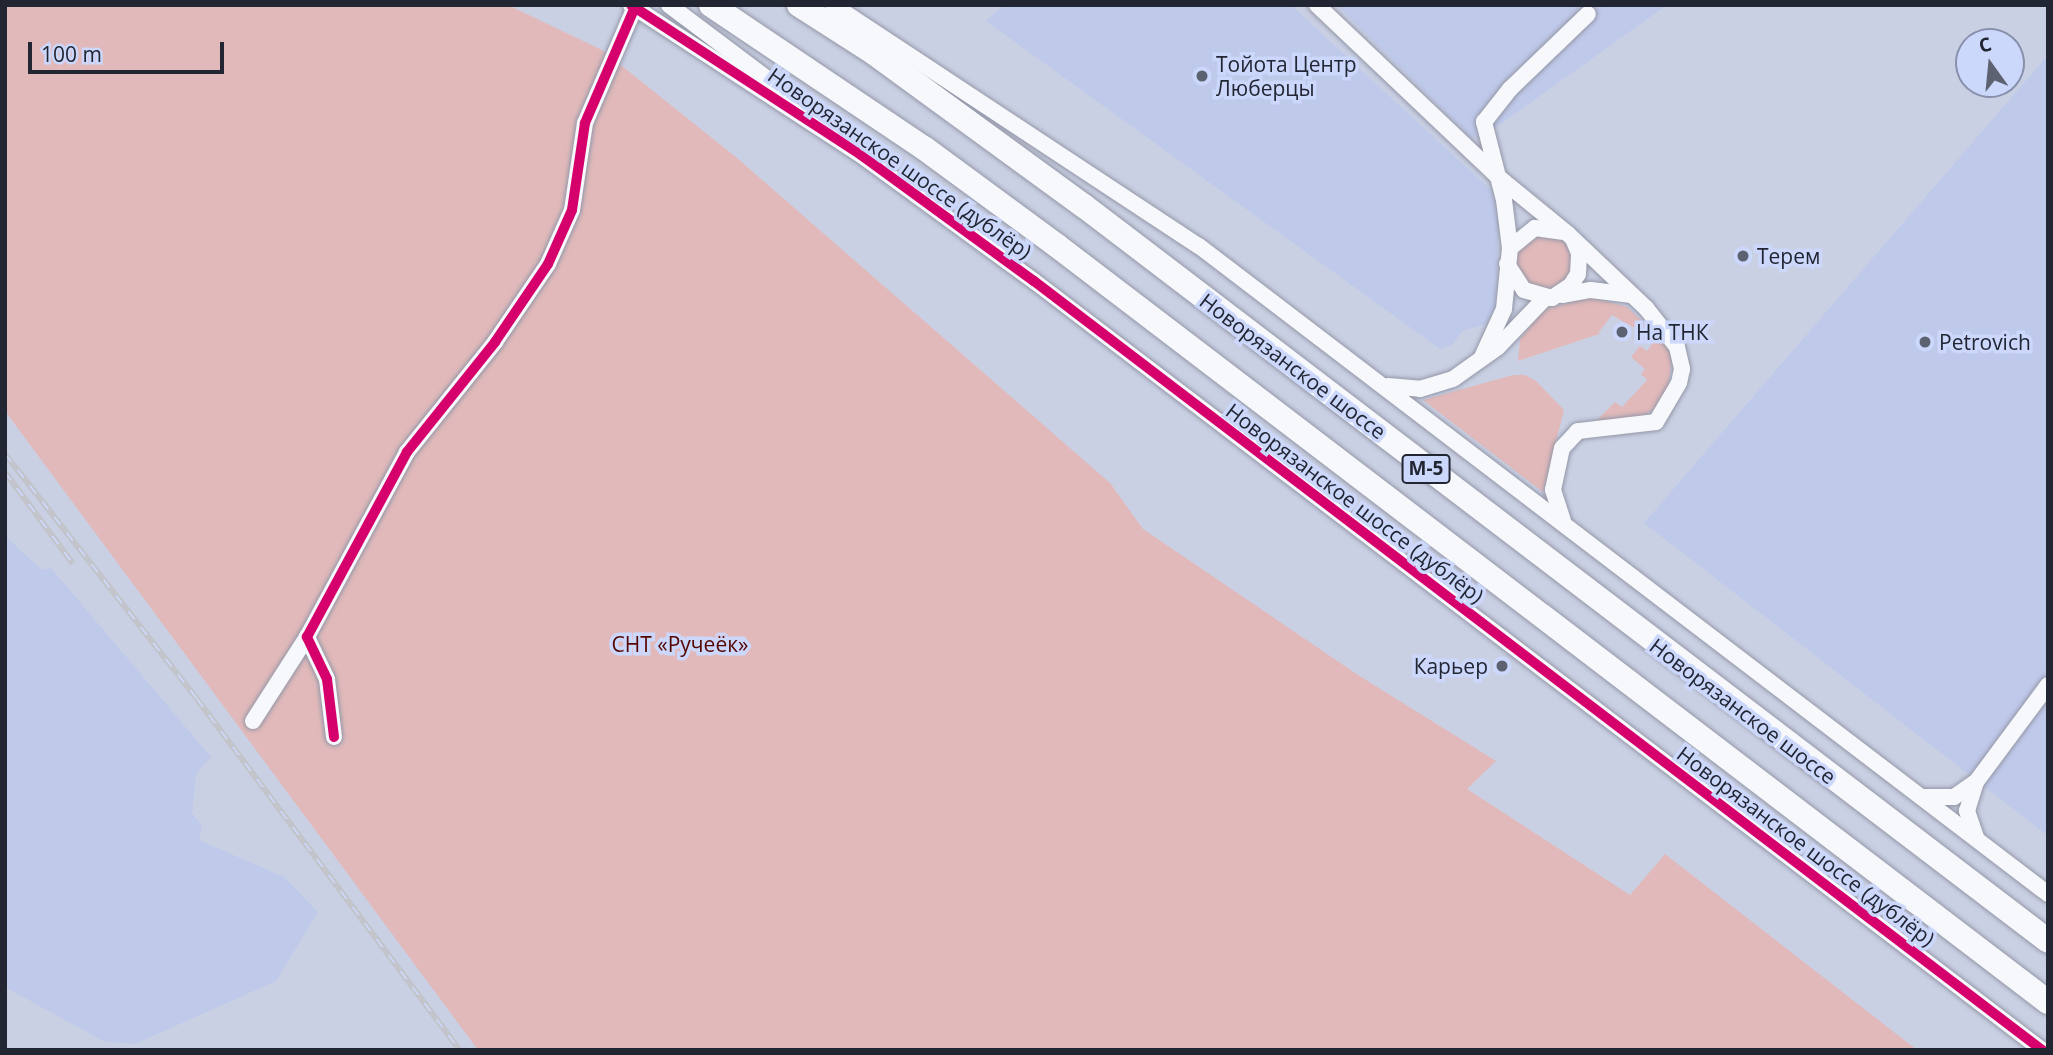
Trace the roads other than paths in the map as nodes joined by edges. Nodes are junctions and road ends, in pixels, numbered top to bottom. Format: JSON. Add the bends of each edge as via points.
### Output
{"nodes":[{"id":1,"x":669,"y":5,"type":"edge"},
{"id":2,"x":712,"y":5,"type":"edge"},
{"id":3,"x":799,"y":5,"type":"edge"},
{"id":4,"x":833,"y":5,"type":"edge"},
{"id":5,"x":1317,"y":5,"type":"edge"},
{"id":6,"x":633,"y":6,"type":"edge"},
{"id":7,"x":1588,"y":14,"type":"dead end"},
{"id":8,"x":861,"y":155,"type":"junction"},
{"id":9,"x":1497,"y":176,"type":"junction"},
{"id":10,"x":1570,"y":236,"type":"junction"},
{"id":11,"x":1508,"y":256,"type":"junction"},
{"id":12,"x":1632,"y":295,"type":"junction"},
{"id":13,"x":1552,"y":297,"type":"junction"},
{"id":14,"x":1482,"y":357,"type":"junction"},
{"id":15,"x":1382,"y":384,"type":"junction"},
{"id":16,"x":1569,"y":527,"type":"junction"},
{"id":17,"x":307,"y":637,"type":"junction"},
{"id":18,"x":2044,"y":689,"type":"edge"},
{"id":19,"x":253,"y":721,"type":"dead end"},
{"id":20,"x":334,"y":737,"type":"dead end"},
{"id":21,"x":1976,"y":782,"type":"junction"},
{"id":22,"x":1920,"y":796,"type":"junction"},
{"id":23,"x":1978,"y":839,"type":"junction"},
{"id":24,"x":2048,"y":894,"type":"edge"},
{"id":25,"x":2048,"y":941,"type":"edge"},
{"id":26,"x":2048,"y":1002,"type":"edge"},
{"id":27,"x":2042,"y":1050,"type":"edge"}],
"edges":[{"from":1,"to":8,"type":"street","via":[[762,73]]},
{"from":2,"to":26,"type":"highway","number":"М-5","via":[[924,148],[1056,245]]},
{"from":3,"to":25,"type":"highway","name":"Новорязанское шоссе","number":"М-5","via":[[874,53],[1095,215]]},
{"from":4,"to":15,"type":"street","via":[[1199,246]]},
{"from":5,"to":9,"type":"street"},
{"from":6,"to":8,"type":"street","name":"Новорязанское шоссе (дублёр)"},
{"from":6,"to":17,"type":"street","via":[[585,123],[572,210],[548,264],[495,342],[407,452]]},
{"from":7,"to":9,"type":"street","via":[[1510,89],[1484,122]]},
{"from":8,"to":27,"type":"street","name":"Новорязанское шоссе (дублёр)","via":[[1034,281]]},
{"from":9,"to":10,"type":"street"},
{"from":9,"to":11,"type":"street"},
{"from":10,"to":11,"type":"street","via":[[1535,228]]},
{"from":10,"to":12,"type":"street"},
{"from":10,"to":13,"type":"street","via":[[1579,253],[1578,274]]},
{"from":11,"to":13,"type":"street","via":[[1517,284]]},
{"from":11,"to":14,"type":"street","via":[[1504,309]]},
{"from":12,"to":13,"type":"street","via":[[1591,290]]},
{"from":12,"to":16,"type":"street","via":[[1676,347],[1682,369],[1672,401],[1656,422],[1578,431],[1562,448],[1553,478],[1555,502]]},
{"from":13,"to":14,"type":"street"},
{"from":14,"to":15,"type":"street","via":[[1453,379],[1420,389]]},
{"from":15,"to":16,"type":"street"},
{"from":16,"to":22,"type":"street"},
{"from":17,"to":19,"type":"street"},
{"from":17,"to":20,"type":"street","via":[[327,679]]},
{"from":18,"to":21,"type":"street"},
{"from":21,"to":22,"type":"street","via":[[1954,797]]},
{"from":21,"to":23,"type":"street","via":[[1967,811]]},
{"from":22,"to":23,"type":"street"},
{"from":23,"to":24,"type":"street"}]}
